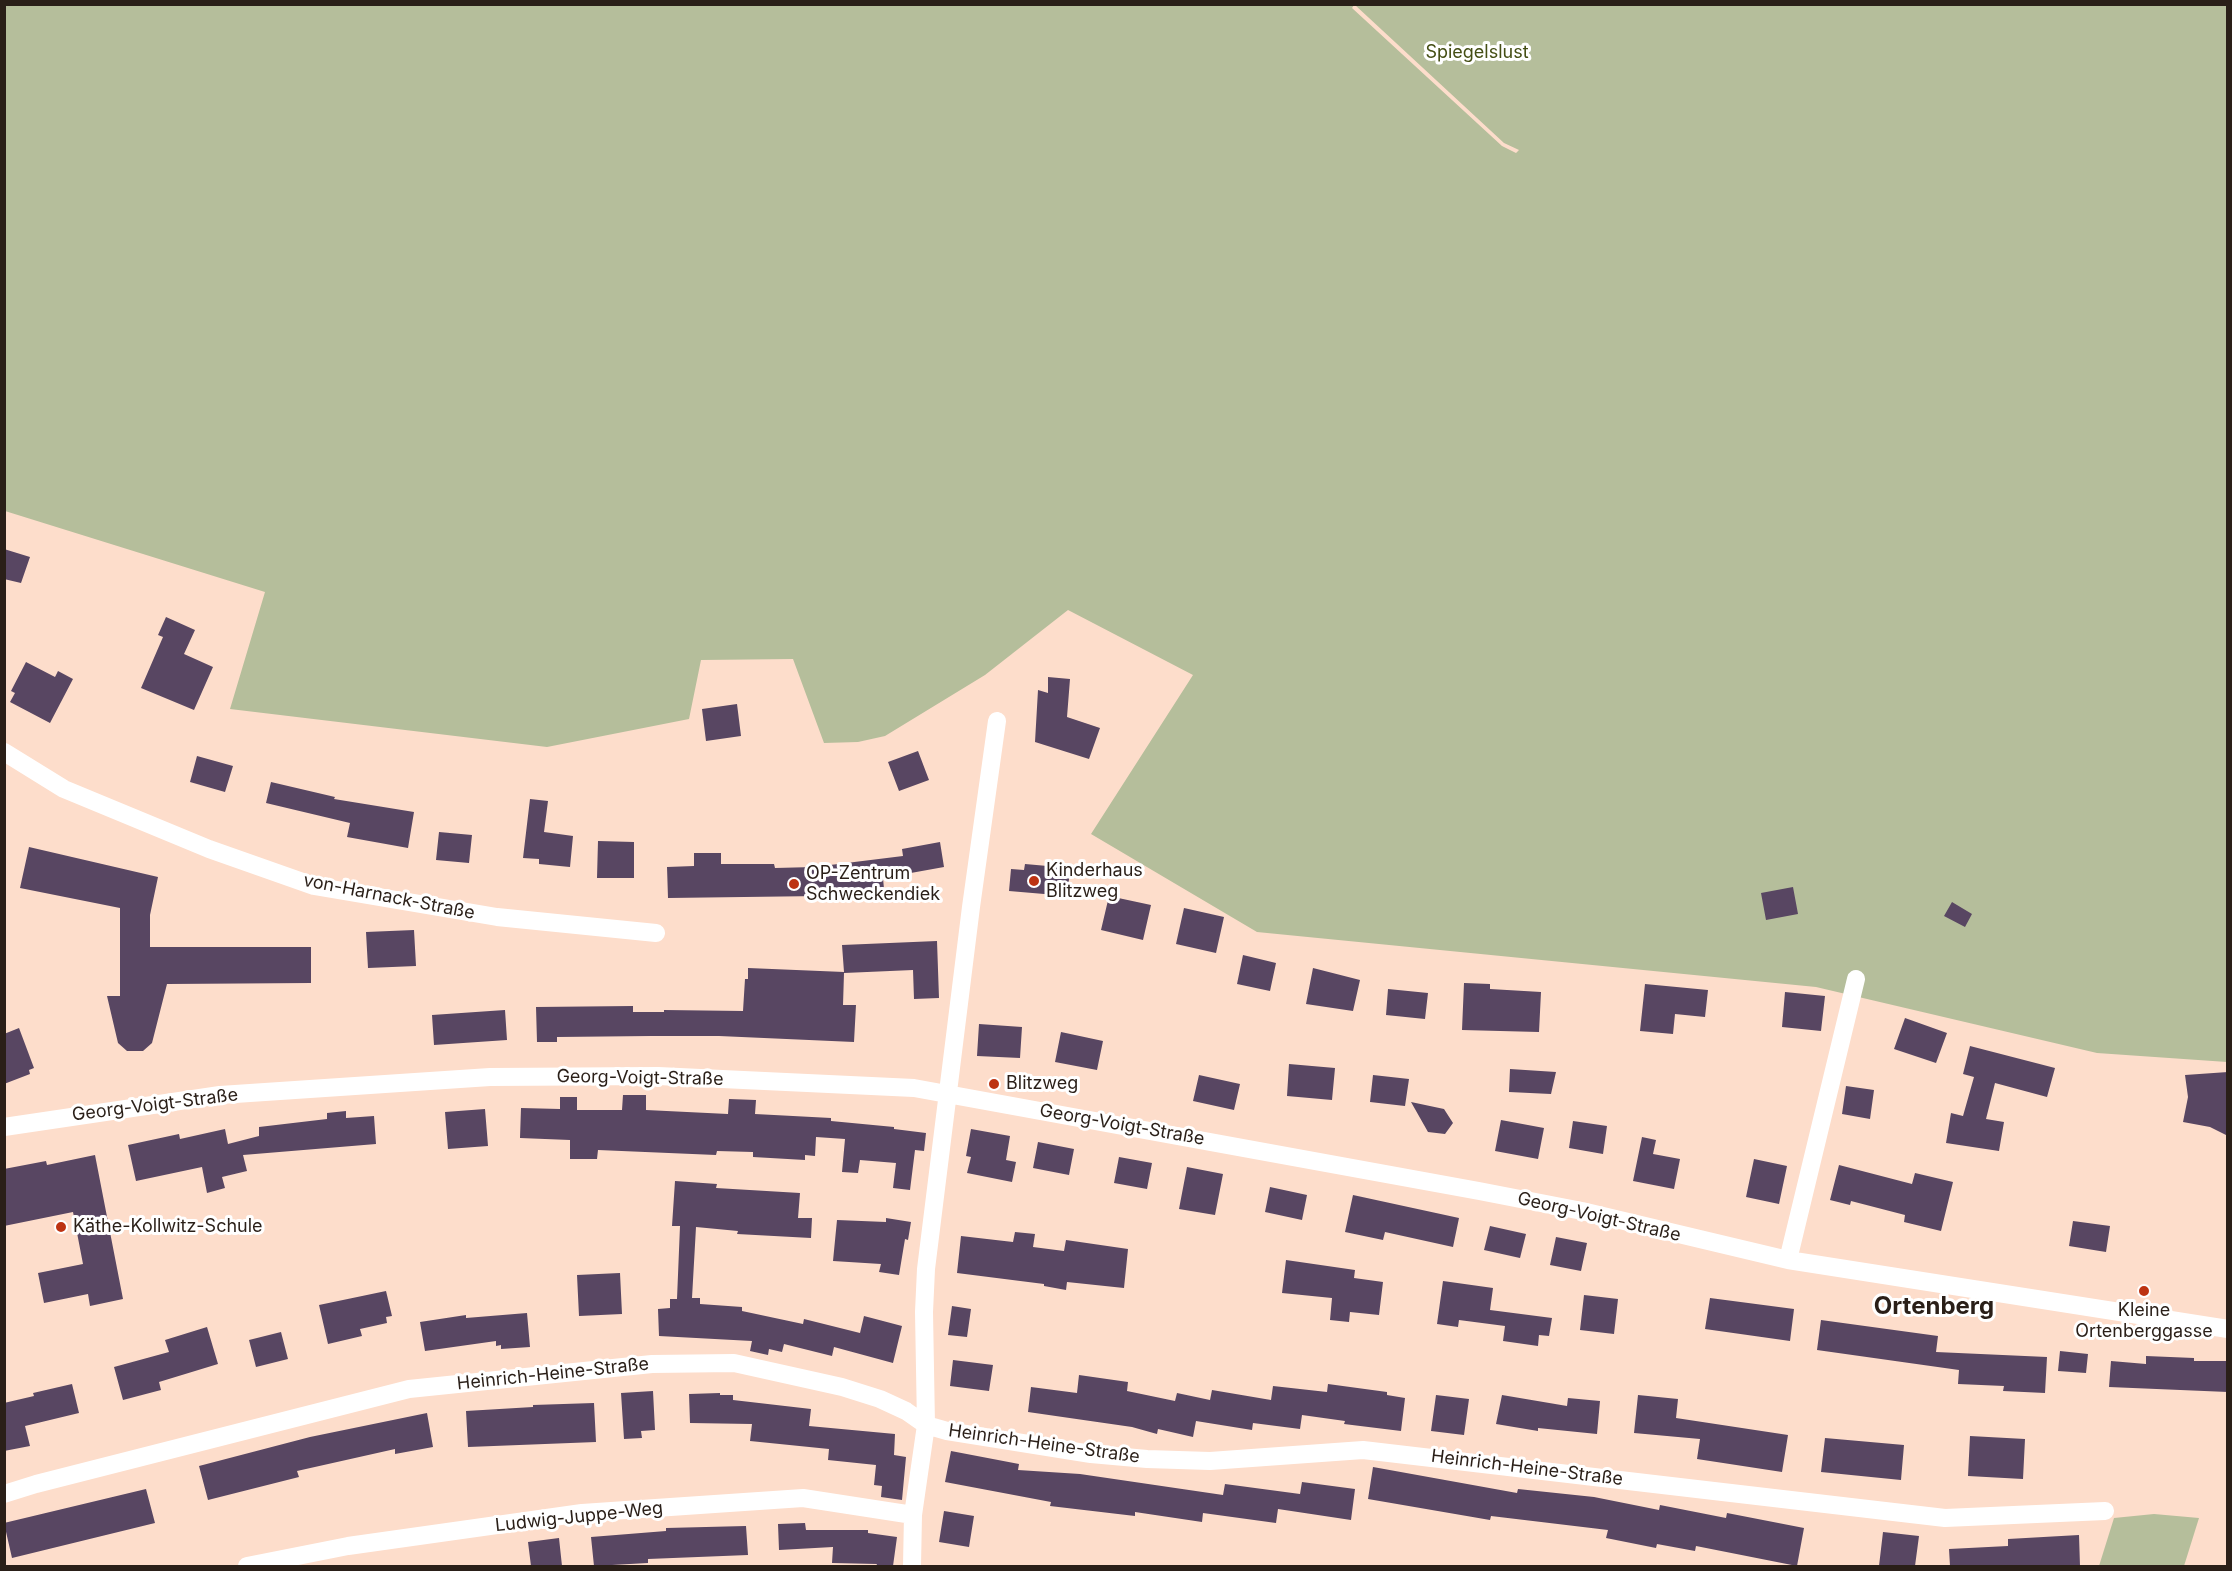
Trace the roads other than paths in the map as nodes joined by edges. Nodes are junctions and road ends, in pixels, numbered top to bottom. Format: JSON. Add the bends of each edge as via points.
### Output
{"nodes":[{"id":1,"x":997,"y":721,"type":"dead end"},
{"id":2,"x":4,"y":752,"type":"edge"},
{"id":3,"x":656,"y":933,"type":"dead end"},
{"id":4,"x":1856,"y":979,"type":"dead end"},
{"id":5,"x":949,"y":1094,"type":"junction"},
{"id":6,"x":4,"y":1127,"type":"edge"},
{"id":7,"x":1788,"y":1260,"type":"junction"},
{"id":8,"x":2228,"y":1329,"type":"edge"},
{"id":9,"x":926,"y":1425,"type":"junction"},
{"id":10,"x":4,"y":1494,"type":"edge"},
{"id":11,"x":2105,"y":1510,"type":"dead end"},
{"id":12,"x":914,"y":1515,"type":"junction"},
{"id":13,"x":247,"y":1566,"type":"edge"},
{"id":14,"x":912,"y":1566,"type":"edge"}],
"edges":[{"from":1,"to":5,"type":"street"},
{"from":2,"to":3,"type":"street","name":"von-Harnack-Straße","via":[[64,789],[209,849],[315,886],[497,917]]},
{"from":4,"to":7,"type":"street"},
{"from":5,"to":6,"type":"street","name":"Georg-Voigt-Straße","via":[[914,1088],[658,1076],[490,1077],[220,1095]]},
{"from":5,"to":7,"type":"street","name":"Georg-Voigt-Straße","via":[[1491,1193]]},
{"from":5,"to":9,"type":"street","via":[[926,1269]]},
{"from":7,"to":8,"type":"street","name":"Georg-Voigt-Straße"},
{"from":9,"to":10,"type":"street","name":"Heinrich-Heine-Straße","via":[[880,1399],[734,1363],[652,1364],[409,1389]]},
{"from":9,"to":11,"type":"street","name":"Heinrich-Heine-Straße","via":[[1023,1444],[1147,1459],[1210,1461],[1363,1450],[1397,1452],[1945,1518]]},
{"from":9,"to":12,"type":"street"},
{"from":12,"to":13,"type":"street","name":"Ludwig-Juppe-Weg","via":[[803,1498],[582,1513],[348,1545]]},
{"from":12,"to":14,"type":"street"}]}
